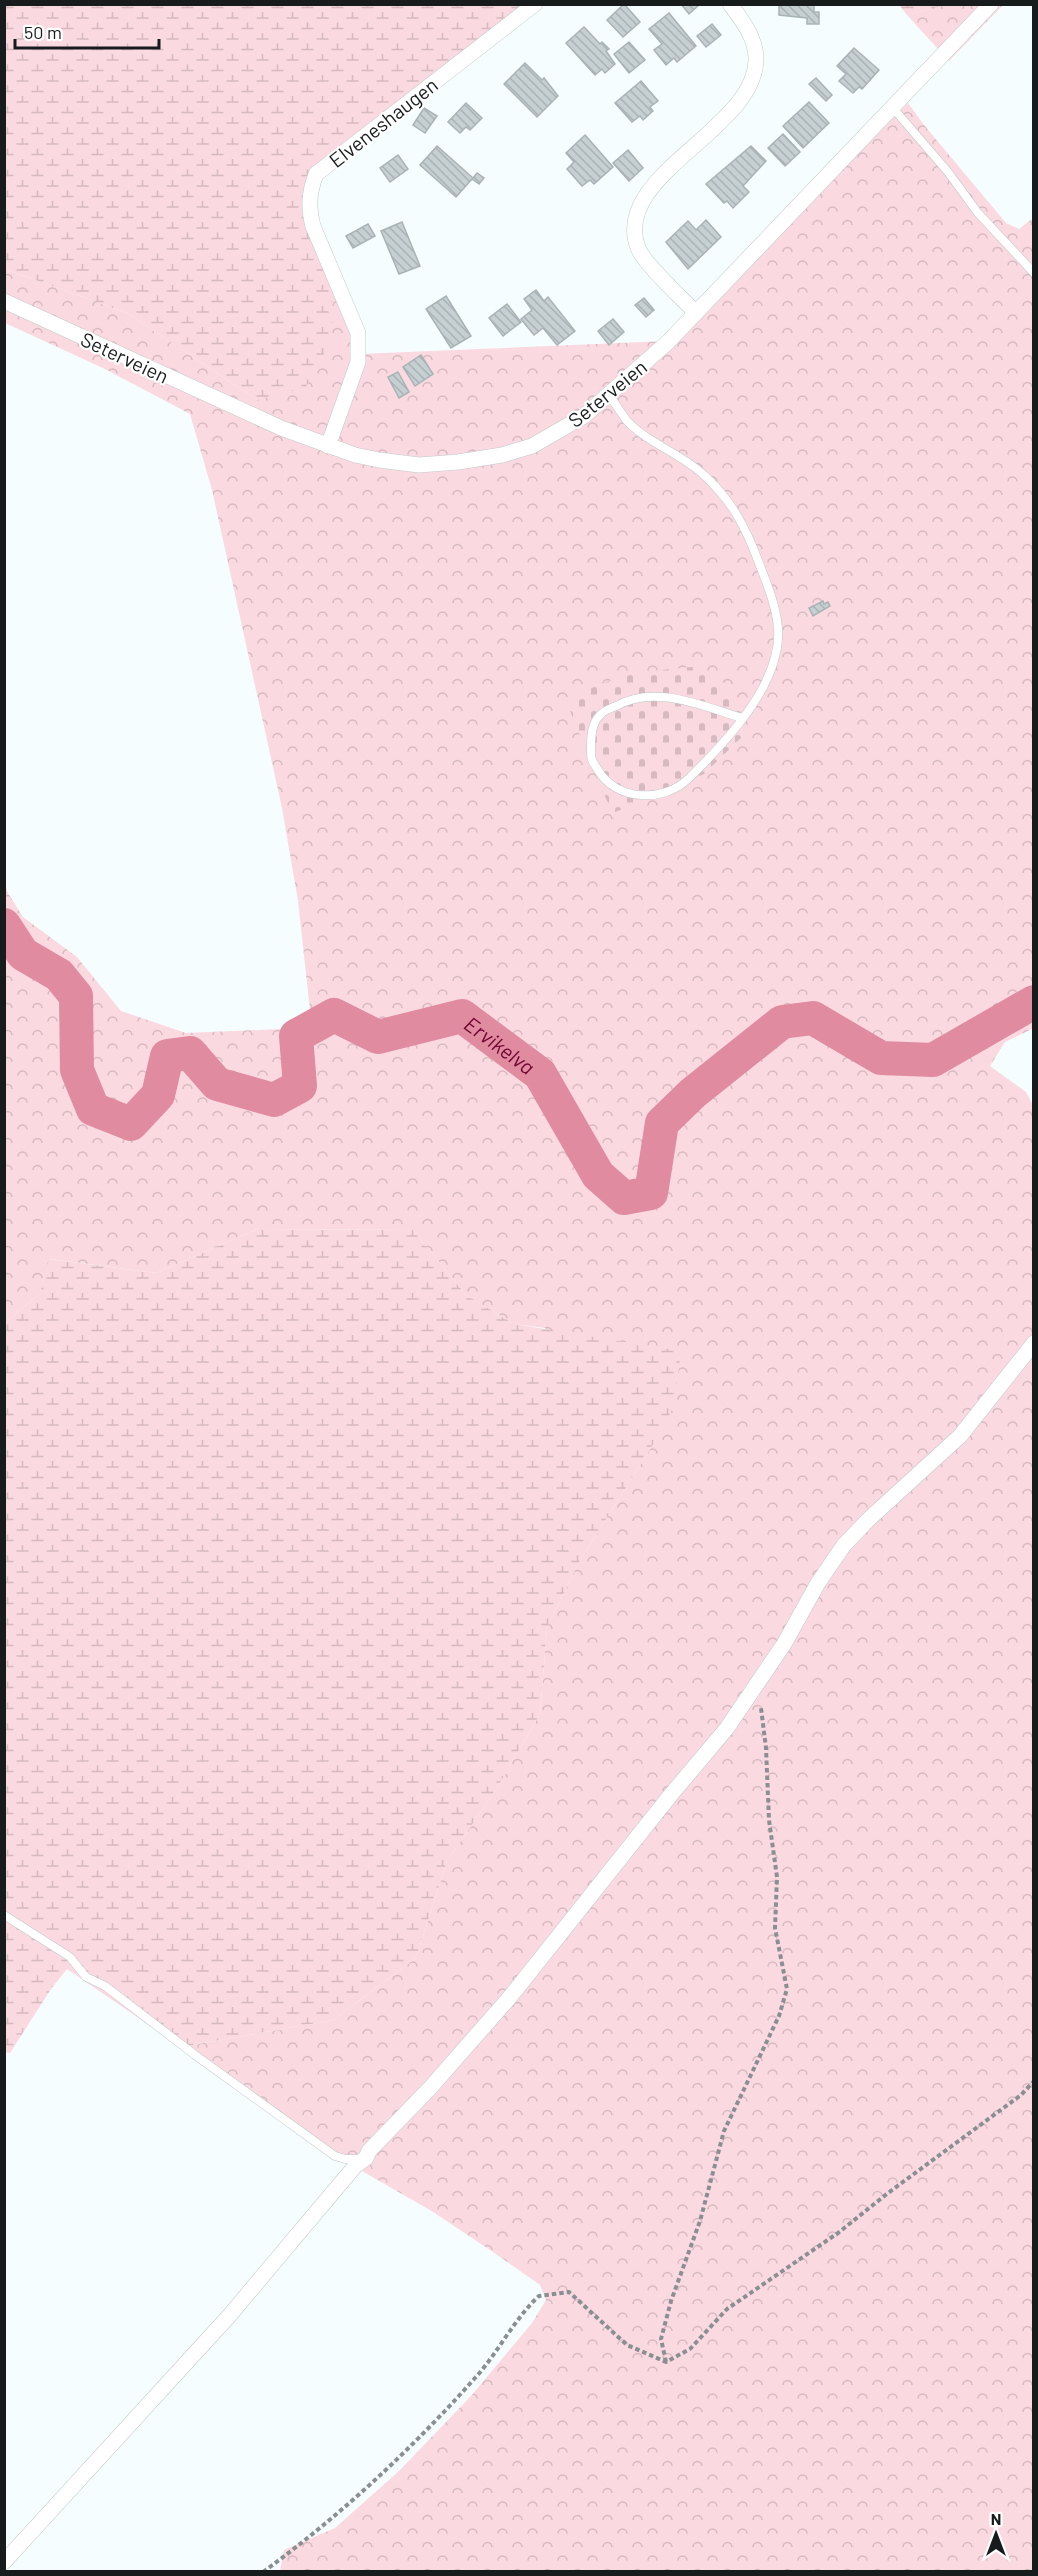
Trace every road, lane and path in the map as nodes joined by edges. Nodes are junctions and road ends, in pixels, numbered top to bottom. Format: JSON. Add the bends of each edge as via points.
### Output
{"nodes":[{"id":1,"x":535,"y":4,"type":"edge"},
{"id":2,"x":730,"y":4,"type":"edge"},
{"id":3,"x":991,"y":4,"type":"edge"},
{"id":4,"x":892,"y":108,"type":"junction"},
{"id":5,"x":1034,"y":273,"type":"edge"},
{"id":6,"x":4,"y":301,"type":"edge"},
{"id":7,"x":696,"y":313,"type":"junction"},
{"id":8,"x":609,"y":395,"type":"junction"},
{"id":9,"x":328,"y":446,"type":"junction"},
{"id":10,"x":742,"y":718,"type":"junction"},
{"id":11,"x":1034,"y":1344,"type":"edge"},
{"id":12,"x":758,"y":1683,"type":"junction"},
{"id":13,"x":4,"y":1915,"type":"edge"},
{"id":14,"x":1034,"y":2081,"type":"edge"},
{"id":15,"x":366,"y":2158,"type":"junction"},
{"id":16,"x":666,"y":2362,"type":"junction"},
{"id":17,"x":4,"y":2562,"type":"edge"},
{"id":18,"x":263,"y":2571,"type":"edge"}],
"edges":[{"from":1,"to":9,"type":"street","name":"Elveneshaugen","via":[[316,174],[309,211],[358,340],[358,362]]},
{"from":2,"to":7,"type":"street","via":[[754,45],[753,77],[739,102],[643,198],[634,219],[639,250]]},
{"from":3,"to":4,"type":"street","name":"Seterveien"},
{"from":4,"to":5,"type":"lane","via":[[978,213]]},
{"from":4,"to":7,"type":"street","name":"Seterveien"},
{"from":6,"to":9,"type":"street","name":"Seterveien"},
{"from":7,"to":8,"type":"street","name":"Seterveien"},
{"from":8,"to":9,"type":"street","name":"Seterveien","via":[[552,436],[495,456],[419,465],[379,460]]},
{"from":8,"to":10,"type":"lane","via":[[628,421],[703,474],[732,504],[754,548],[772,597],[778,629],[775,662]]},
{"from":10,"to":10,"type":"lane","via":[[671,697],[645,695],[600,715],[591,733],[591,758],[604,780],[626,793],[654,797],[681,785],[711,757]]},
{"from":11,"to":12,"type":"street","via":[[960,1436],[844,1545]]},
{"from":12,"to":15,"type":"street","via":[[727,1728],[510,1997]]},
{"from":12,"to":16,"type":"path","via":[[777,1876],[775,1928],[787,1989],[779,2016],[724,2131],[661,2339]]},
{"from":13,"to":15,"type":"lane","via":[[70,1957],[86,1977],[105,1986],[335,2156]]},
{"from":14,"to":16,"type":"path","via":[[1021,2095],[838,2234],[728,2310],[690,2349]]},
{"from":15,"to":17,"type":"street","via":[[229,2316]]},
{"from":16,"to":18,"type":"path","via":[[627,2345],[569,2292],[539,2296],[476,2377],[405,2451],[310,2537]]}]}
